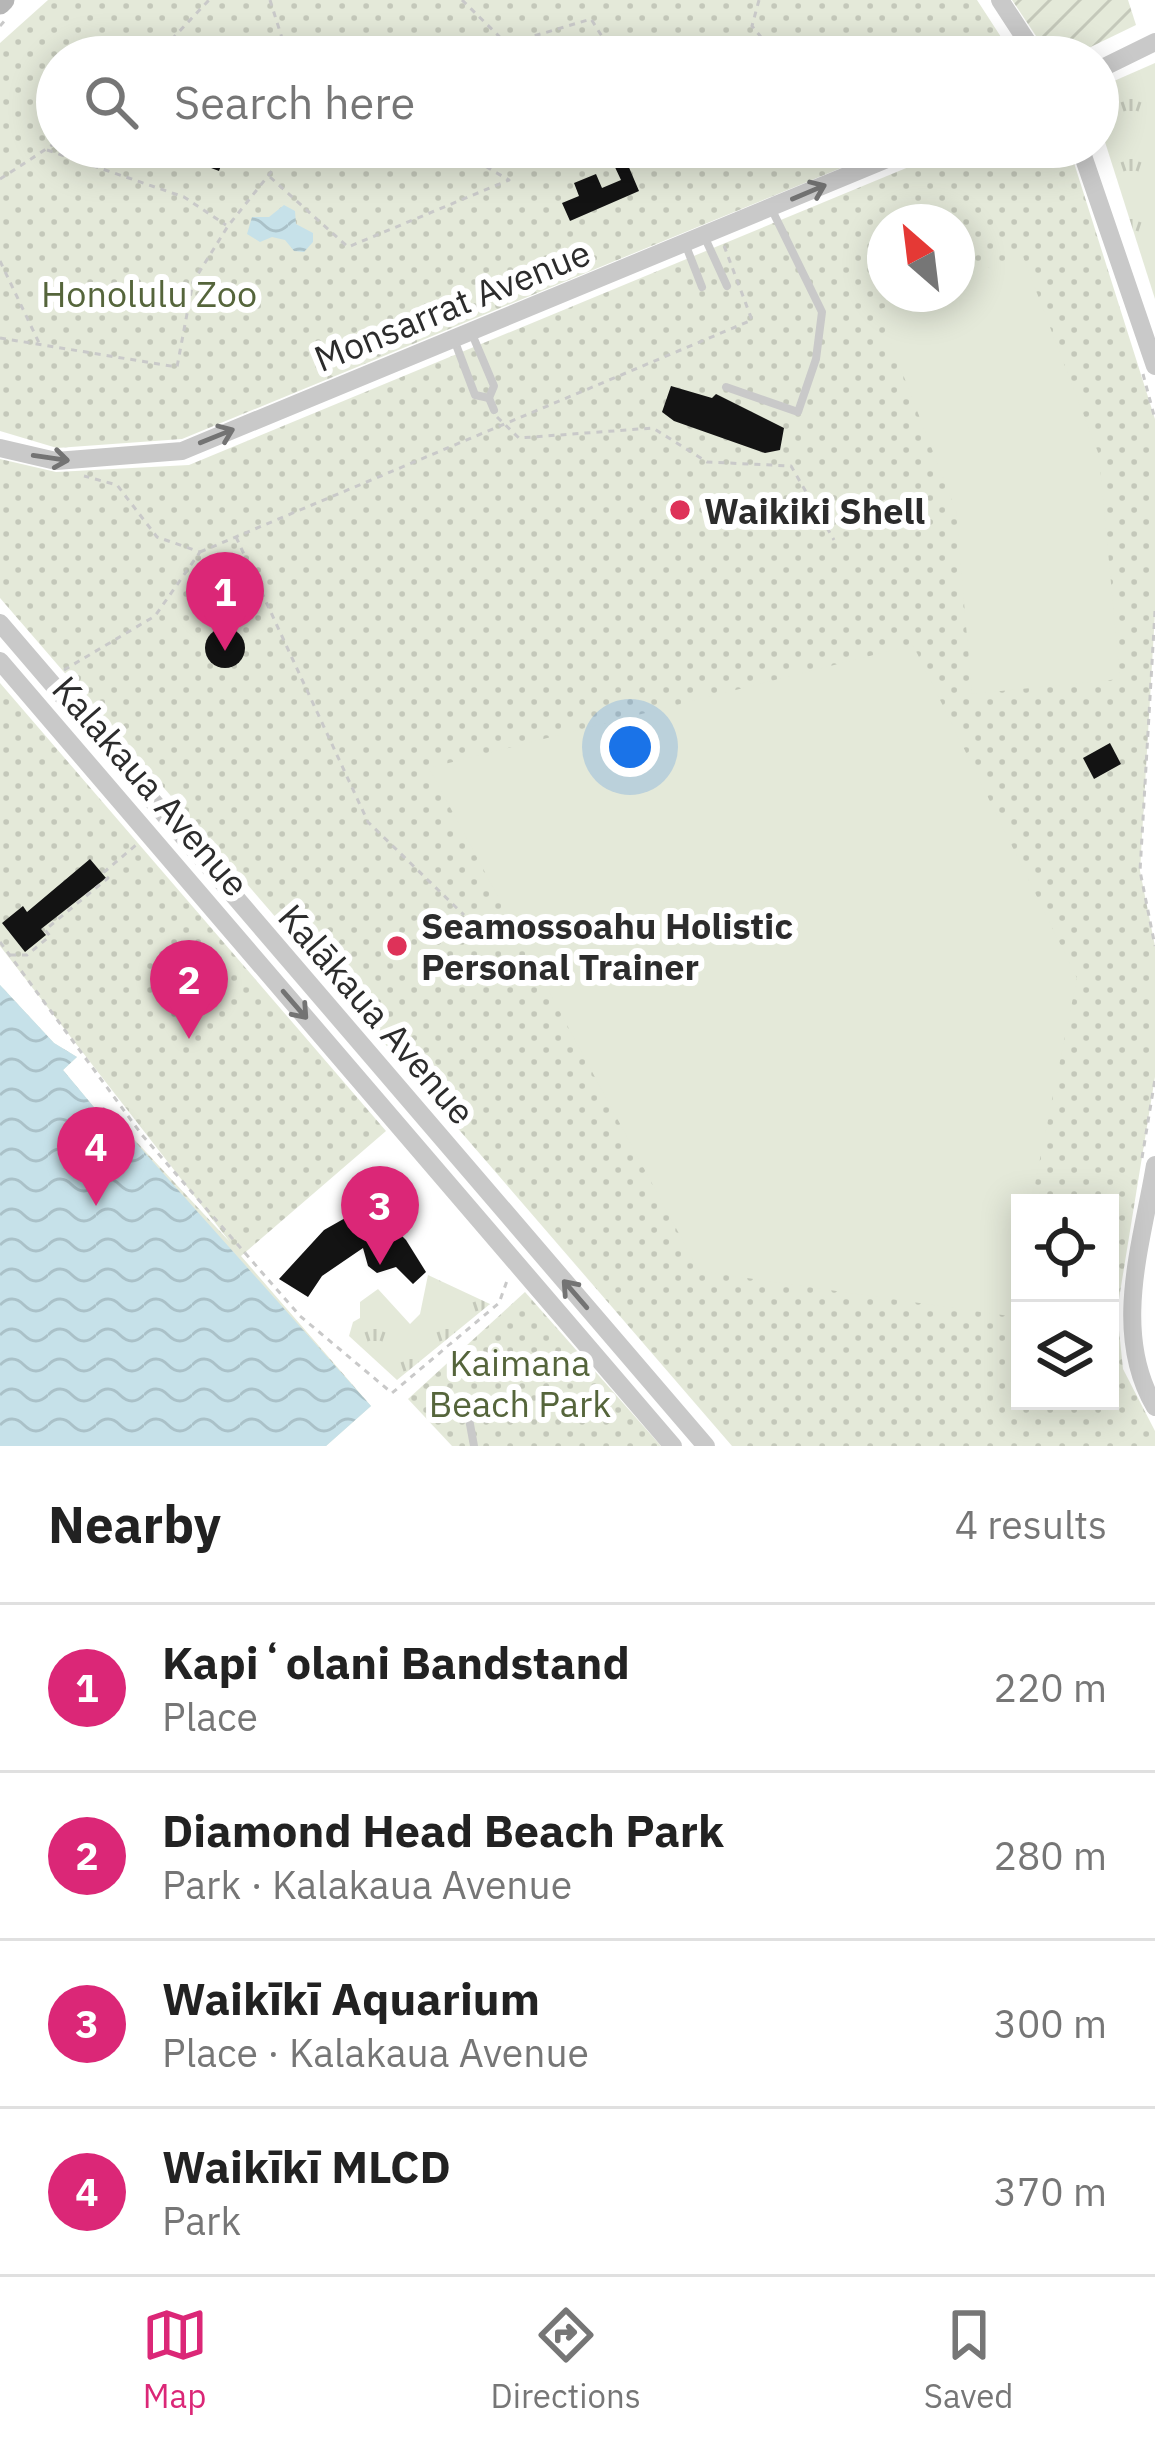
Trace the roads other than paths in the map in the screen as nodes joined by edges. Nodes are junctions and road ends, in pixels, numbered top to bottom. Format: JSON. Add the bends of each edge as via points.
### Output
{"nodes":[{"id":1,"x":1000,"y":0,"type":"edge"},
{"id":2,"x":1023,"y":36,"type":"edge"},
{"id":3,"x":1155,"y":42,"type":"edge"},
{"id":4,"x":1119,"y":60,"type":"edge"},
{"id":5,"x":880,"y":168,"type":"edge"},
{"id":6,"x":1087,"y":168,"type":"edge"},
{"id":7,"x":771,"y":208,"type":"junction"},
{"id":8,"x":695,"y":241,"type":"junction"},
{"id":9,"x":727,"y":286,"type":"dead end"},
{"id":10,"x":702,"y":287,"type":"dead end"},
{"id":11,"x":463,"y":336,"type":"junction"},
{"id":12,"x":1155,"y":367,"type":"edge"},
{"id":13,"x":725,"y":387,"type":"dead end"},
{"id":14,"x":489,"y":398,"type":"junction"},
{"id":15,"x":494,"y":410,"type":"dead end"},
{"id":16,"x":0,"y":448,"type":"edge"},
{"id":17,"x":0,"y":623,"type":"edge"},
{"id":18,"x":0,"y":661,"type":"edge"},
{"id":19,"x":57,"y":677,"type":"junction"},
{"id":20,"x":33,"y":699,"type":"junction"},
{"id":21,"x":268,"y":939,"type":"junction"},
{"id":22,"x":251,"y":953,"type":"junction"},
{"id":23,"x":449,"y":1148,"type":"junction"},
{"id":24,"x":431,"y":1164,"type":"junction"},
{"id":25,"x":1155,"y":1165,"type":"edge"},
{"id":26,"x":1155,"y":1406,"type":"edge"},
{"id":27,"x":467,"y":1408,"type":"dead end"},
{"id":28,"x":474,"y":1446,"type":"edge"},
{"id":29,"x":673,"y":1446,"type":"edge"},
{"id":30,"x":706,"y":1446,"type":"edge"}],
"edges":[{"from":1,"to":2,"type":"street"},
{"from":3,"to":4,"type":"street"},
{"from":7,"to":5,"type":"street","name":"Monsarrat Avenue","one_way":true},
{"from":6,"to":12,"type":"street"},
{"from":7,"to":8,"type":"street","name":"Monsarrat Avenue"},
{"from":7,"to":13,"type":"lane","via":[[823,312],[816,359],[798,412]]},
{"from":8,"to":9,"type":"lane"},
{"from":8,"to":10,"type":"lane"},
{"from":8,"to":11,"type":"street","name":"Monsarrat Avenue"},
{"from":11,"to":14,"type":"lane","via":[[494,386]]},
{"from":11,"to":14,"type":"lane","via":[[475,394]]},
{"from":16,"to":11,"type":"street","name":"Monsarrat Avenue","one_way":true,"via":[[56,461],[182,451]]},
{"from":14,"to":15,"type":"lane"},
{"from":17,"to":19,"type":"street","name":"Kalākaua Avenue"},
{"from":18,"to":20,"type":"street","name":"Kalakaua Avenue"},
{"from":19,"to":20,"type":"lane"},
{"from":19,"to":21,"type":"street","name":"Kalākaua Avenue"},
{"from":20,"to":22,"type":"street","name":"Kalakaua Avenue"},
{"from":21,"to":22,"type":"lane"},
{"from":21,"to":23,"type":"street","name":"Kalākaua Avenue"},
{"from":22,"to":24,"type":"street","name":"Kalakaua Avenue","one_way":true},
{"from":23,"to":24,"type":"lane"},
{"from":30,"to":23,"type":"street","name":"Kalākaua Avenue","one_way":true},
{"from":24,"to":29,"type":"street","name":"Kalakaua Avenue"},
{"from":25,"to":26,"type":"street","via":[[1131,1330]]},
{"from":27,"to":28,"type":"lane"}]}
